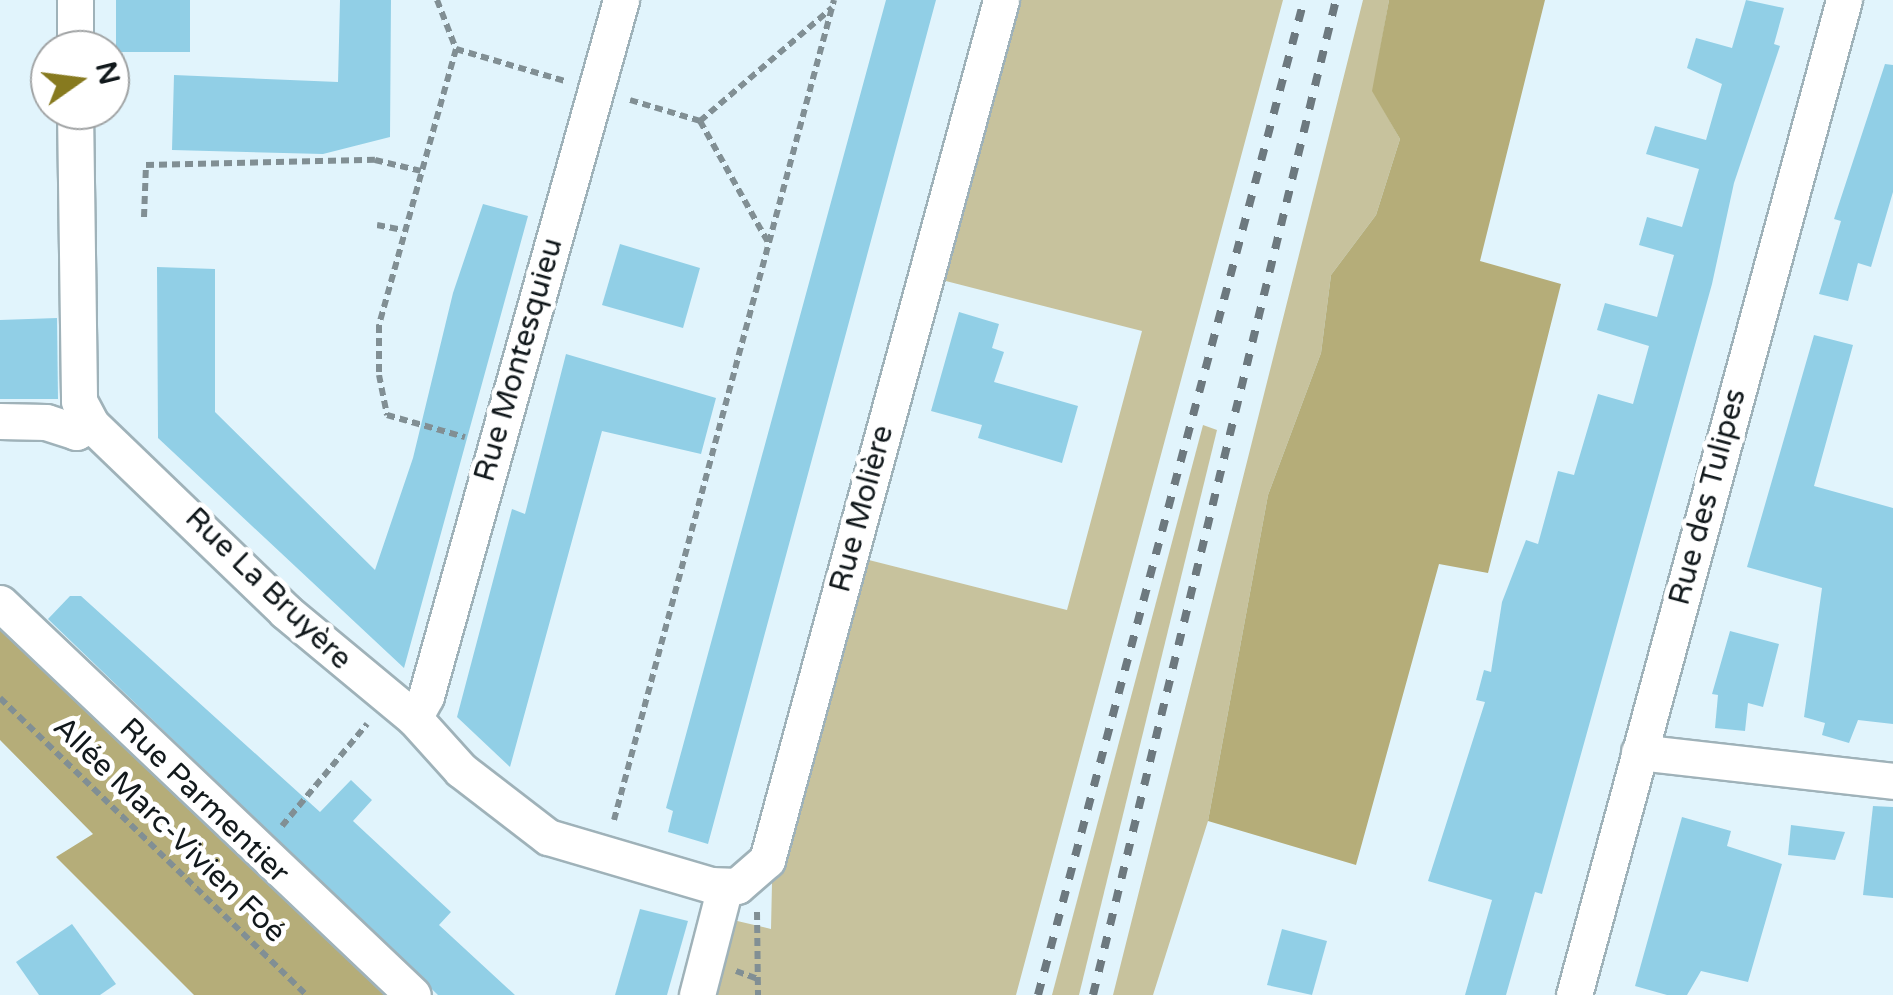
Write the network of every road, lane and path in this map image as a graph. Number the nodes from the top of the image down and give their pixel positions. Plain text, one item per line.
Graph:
1 (76, 0) edge
2 (437, 0) edge
3 (621, 0) edge
4 (1000, 0) edge
5 (1844, 0) edge
6 (833, 4) edge
7 (75, 30) edge
8 (456, 50) junction
9 (596, 90) junction
10 (700, 121) junction
11 (75, 130) edge
12 (421, 170) junction
13 (144, 217) dead end
14 (377, 225) dead end
15 (402, 230) junction
16 (768, 243) junction
17 (0, 421) edge
18 (91, 424) junction
19 (495, 445) junction
20 (0, 603) edge
21 (0, 698) edge
22 (384, 698) junction
23 (414, 718) junction
24 (1639, 752) junction
25 (1893, 781) edge
26 (259, 854) junction
27 (604, 854) junction
28 (737, 884) junction
29 (307, 995) edge
30 (413, 995) edge
31 (698, 995) edge
32 (758, 995) edge
33 (1574, 995) edge

1 - 7 street
2 - 8 path
3 - 9 street, Rue Montesquieu
4 - 28 street, Rue Molière
5 - 24 street, Rue des Tulipes
6 - 10 path
6 - 16 path
8 - 9 path
8 - 12 path
9 - 10 path
9 - 19 street, Rue Montesquieu
10 - 16 path
11 - 18 street
12 - 13 path
12 - 15 path
14 - 15 path
15 - 19 path
16 - 27 path
17 - 18 street
18 - 22 street, Rue La Bruyère
19 - 23 street, Rue Montesquieu
20 - 26 street, Rue Parmentier
21 - 29 path, Allée Marc-Vivien Foé
22 - 23 street, Rue La Bruyère
22 - 26 path
23 - 27 street, Rue La Bruyère
24 - 25 street
24 - 33 street, Rue des Tulipes
26 - 30 street, Rue Parmentier
27 - 28 street, Rue La Bruyère
28 - 31 street, Rue Molière
28 - 32 path

